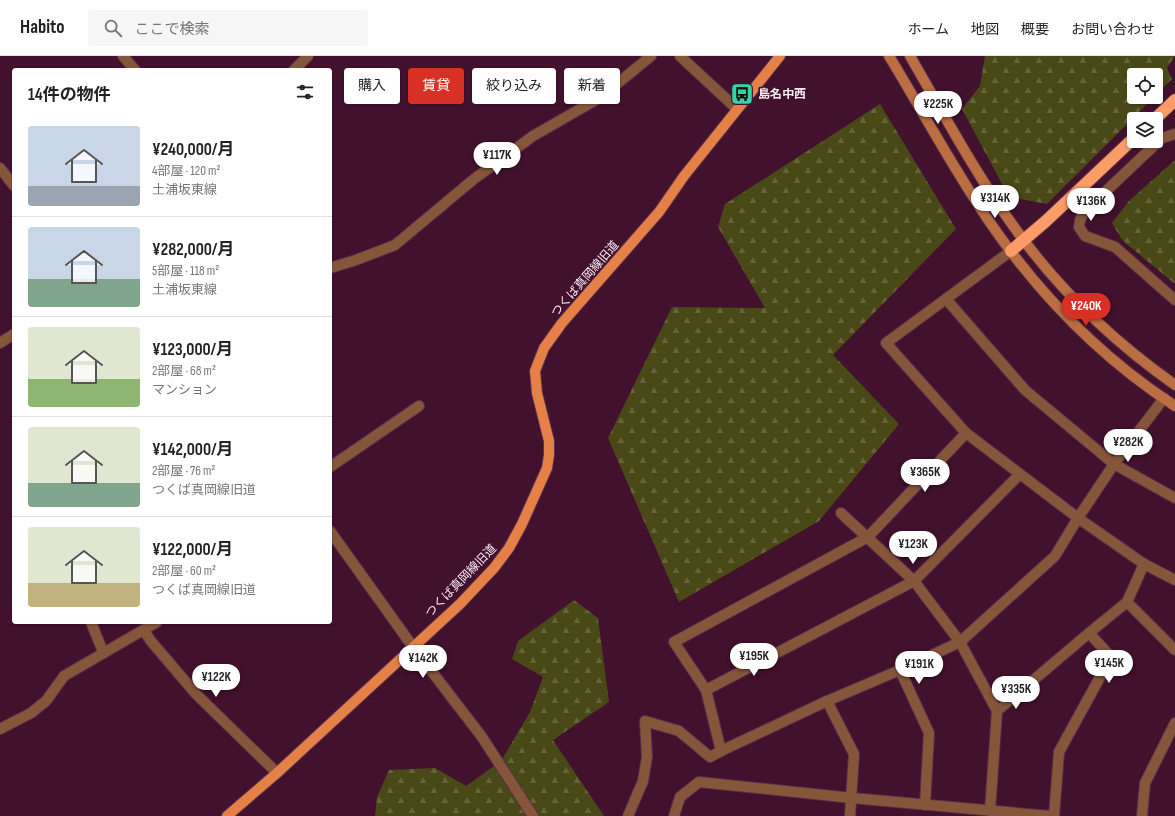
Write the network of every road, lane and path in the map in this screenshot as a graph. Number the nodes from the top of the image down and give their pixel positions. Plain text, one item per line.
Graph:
1 (123, 56) edge
2 (308, 56) edge
3 (651, 56) edge
4 (680, 56) edge
5 (780, 56) edge
6 (889, 56) edge
7 (910, 56) edge
8 (133, 68) edge
9 (296, 68) edge
10 (1175, 100) edge
11 (737, 109) junction
12 (1162, 112) edge
13 (1175, 134) edge
14 (1127, 145) edge
15 (0, 168) edge
16 (12, 183) edge
17 (1024, 241) junction
18 (1011, 251) junction
19 (332, 267) edge
20 (946, 299) junction
21 (1175, 300) edge
22 (12, 335) edge
23 (0, 343) edge
24 (1175, 384) edge
25 (1164, 398) junction
26 (419, 406) dead end
27 (1175, 406) edge
28 (966, 433) junction
29 (1114, 464) junction
30 (332, 466) edge
31 (1020, 474) junction
32 (1175, 498) edge
33 (841, 513) dead end
34 (1078, 518) junction
35 (332, 534) edge
36 (868, 537) junction
37 (1144, 564) junction
38 (1175, 580) edge
39 (914, 581) junction
40 (1127, 602) junction
41 (92, 624) edge
42 (154, 624) edge
43 (144, 630) junction
44 (1089, 633) junction
45 (960, 642) junction
46 (413, 647) junction
47 (1175, 650) edge
48 (103, 652) junction
49 (900, 670) junction
50 (706, 690) junction
51 (827, 701) junction
52 (997, 711) junction
53 (1175, 723) edge
54 (0, 729) edge
55 (721, 751) junction
56 (277, 773) junction
57 (852, 798) junction
58 (925, 805) junction
59 (990, 811) junction
60 (227, 816) edge
61 (533, 816) edge
62 (628, 816) edge
63 (674, 816) edge
64 (850, 816) edge
65 (1050, 816) edge
66 (1054, 816) edge
67 (1142, 816) edge

1 - 8 street
2 - 9 street
3 - 19 street
4 - 11 street
5 - 11 main road, つくば真岡線旧道
6 - 18 main road
7 - 17 main road
10 - 12 highway
11 - 46 main road, つくば真岡線旧道
13 - 21 street
14 - 17 highway
15 - 16 street
17 - 18 highway
17 - 24 main road
18 - 20 street
18 - 25 main road
20 - 28 street
20 - 29 street
22 - 23 street
25 - 27 main road
25 - 29 street
26 - 30 street
28 - 31 street
28 - 36 street
29 - 32 street
29 - 34 street
31 - 34 street
31 - 39 street
33 - 36 street
34 - 37 street
34 - 45 street
35 - 46 street
36 - 39 street
36 - 50 street
37 - 38 street
37 - 40 street
39 - 45 street
39 - 50 street
40 - 44 street
40 - 47 street
41 - 48 street
42 - 43 street
43 - 48 street
43 - 56 street
44 - 52 street
44 - 66 street
45 - 49 street
45 - 52 street
46 - 56 main road, つくば真岡線旧道
46 - 61 street
48 - 54 street
49 - 51 street
49 - 58 street
50 - 55 street
51 - 55 street
51 - 57 street
52 - 59 street
53 - 67 street
55 - 62 street
56 - 60 main road, つくば真岡線旧道
57 - 58 street
57 - 63 street
57 - 64 street
58 - 59 street
59 - 65 street

